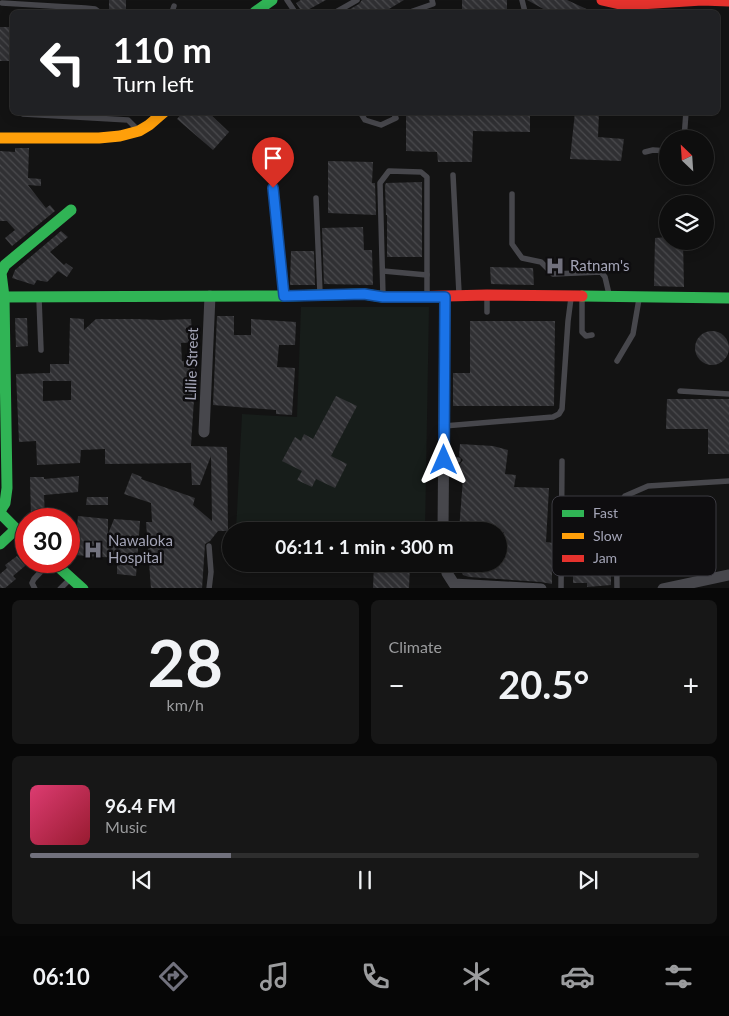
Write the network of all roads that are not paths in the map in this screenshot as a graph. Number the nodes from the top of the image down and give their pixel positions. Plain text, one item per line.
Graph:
1 (270, 0) edge
2 (357, 0) edge
3 (432, 0) edge
4 (602, 0) edge
5 (729, 1) edge
6 (2, 3) dead end
7 (660, 8) edge
8 (96, 10) edge
9 (258, 10) edge
10 (340, 10) edge
11 (416, 10) edge
12 (40, 115) edge
13 (161, 115) edge
14 (362, 115) edge
15 (394, 115) edge
16 (686, 115) edge
17 (685, 130) edge
18 (139, 131) junction
19 (0, 138) edge
20 (659, 151) edge
21 (645, 152) dead end
22 (453, 175) dead end
23 (273, 188) dead end
24 (512, 194) dead end
25 (316, 198) dead end
26 (71, 210) dead end
27 (383, 272) junction
28 (427, 275) junction
29 (459, 295) junction
30 (487, 295) junction
31 (210, 296) junction
32 (284, 296) junction
33 (320, 296) junction
34 (577, 296) junction
35 (609, 296) junction
36 (2, 297) edge
37 (39, 297) junction
38 (383, 297) junction
39 (427, 297) junction
40 (445, 297) junction
41 (639, 297) junction
42 (729, 298) edge
43 (487, 312) dead end
44 (592, 335) dead end
45 (41, 350) dead end
46 (617, 361) dead end
47 (680, 391) dead end
48 (729, 394) edge
49 (444, 426) junction
50 (204, 432) dead end
51 (444, 460) junction
52 (458, 460) dead end
53 (562, 461) dead end
54 (729, 481) edge
55 (562, 496) edge
56 (625, 496) edge
57 (0, 512) edge
58 (443, 522) edge
59 (15, 529) edge
60 (15, 531) edge
61 (0, 544) edge
62 (209, 546) dead end
63 (448, 572) edge
64 (40, 573) edge
65 (66, 573) edge
66 (729, 575) edge
67 (72, 578) junction
68 (452, 586) edge
69 (34, 588) edge
70 (60, 588) edge
71 (83, 588) edge
72 (209, 588) edge
73 (541, 588) edge
74 (663, 588) edge

1 - 9 main road
2 - 10 lane
3 - 11 lane
4 - 7 main road
5 - 7 main road
6 - 8 lane
12 - 18 lane
13 - 18 main road
14 - 15 lane
16 - 17 lane
18 - 19 main road
20 - 21 lane
22 - 29 lane
23 - 32 lane
24 - 35 lane
25 - 33 lane
26 - 36 main road
27 - 28 lane
27 - 28 lane
27 - 38 lane
28 - 39 lane
29 - 30 main road
29 - 40 main road
30 - 34 main road
30 - 43 lane
31 - 32 main road
31 - 37 main road
31 - 50 street, Lillie Street
32 - 33 main road
33 - 38 main road
34 - 35 main road
34 - 44 lane
34 - 49 lane
35 - 41 main road
36 - 37 main road
36 - 57 main road
37 - 45 lane
38 - 39 main road
39 - 40 main road
40 - 49 street
41 - 42 main road
41 - 46 lane
47 - 48 lane
49 - 51 street
51 - 52 lane
51 - 58 street
53 - 55 lane
54 - 56 lane
57 - 59 main road
60 - 61 main road
62 - 72 lane
63 - 68 street
64 - 69 lane
65 - 67 main road
66 - 74 street
67 - 70 lane
67 - 71 main road
68 - 73 street

